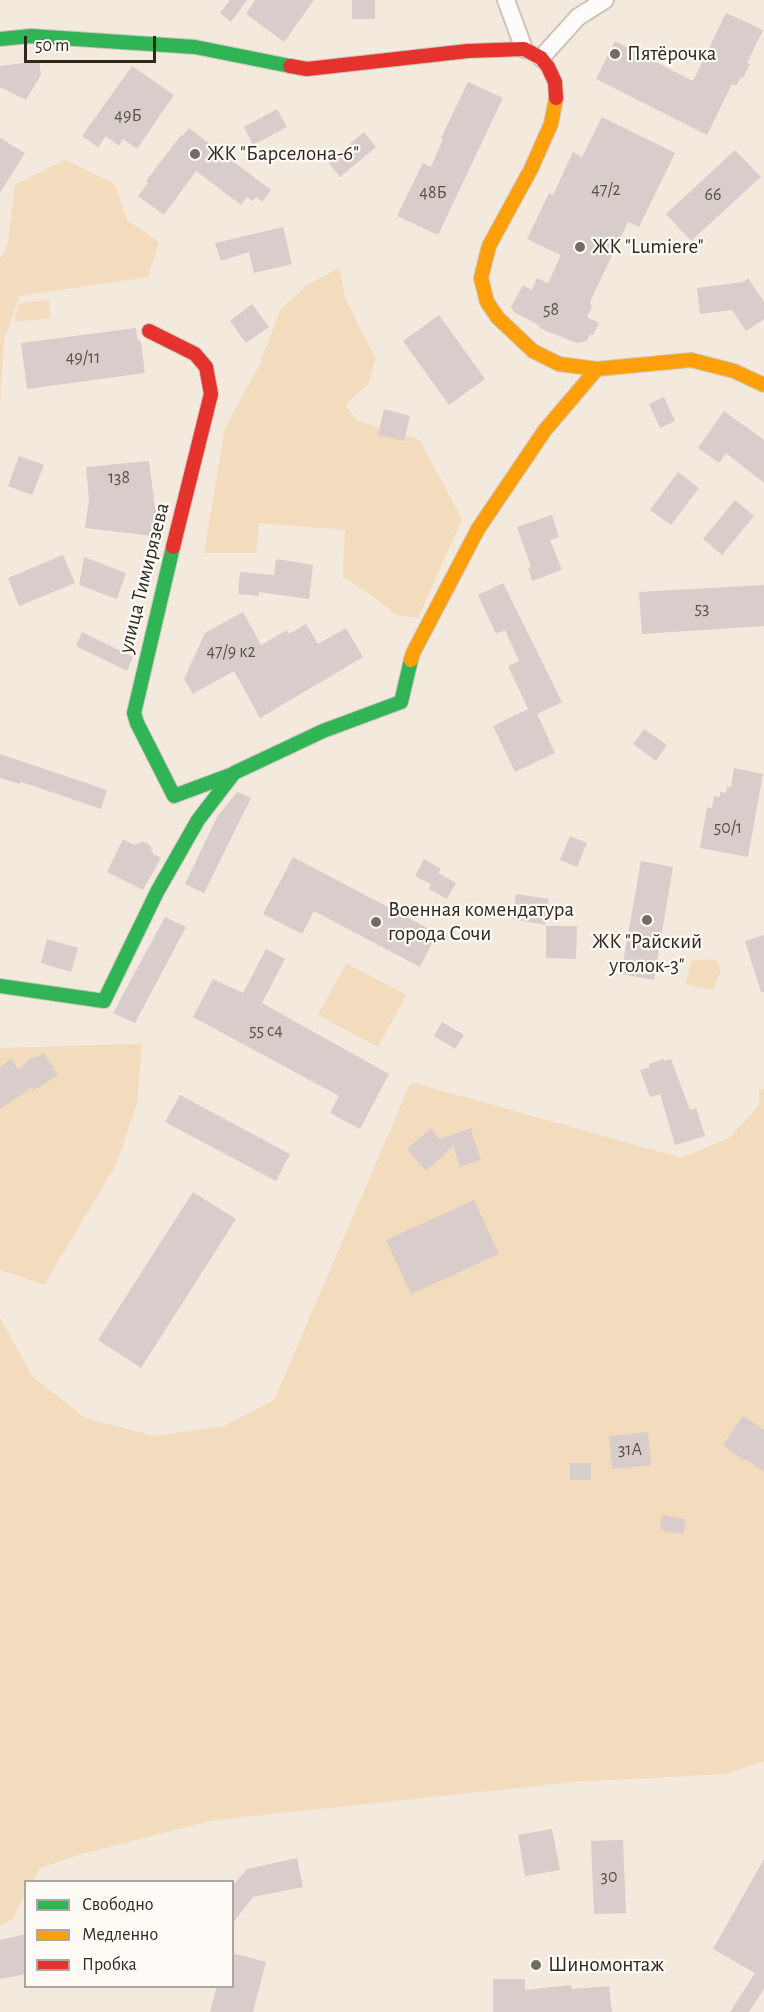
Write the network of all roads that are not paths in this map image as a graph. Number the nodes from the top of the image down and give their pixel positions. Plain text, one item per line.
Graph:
1 (507, 0) edge
2 (605, 0) edge
3 (0, 39) edge
4 (524, 49) junction
5 (541, 58) junction
6 (149, 331) dead end
7 (597, 369) junction
8 (764, 386) edge
9 (234, 773) junction
10 (0, 986) edge

1 - 4 street
2 - 5 street
3 - 4 street
4 - 5 street
5 - 7 street
6 - 9 street, улица Тимирязева
7 - 8 street
7 - 9 street, улица Тимирязева
9 - 10 street, улица Тимирязева

